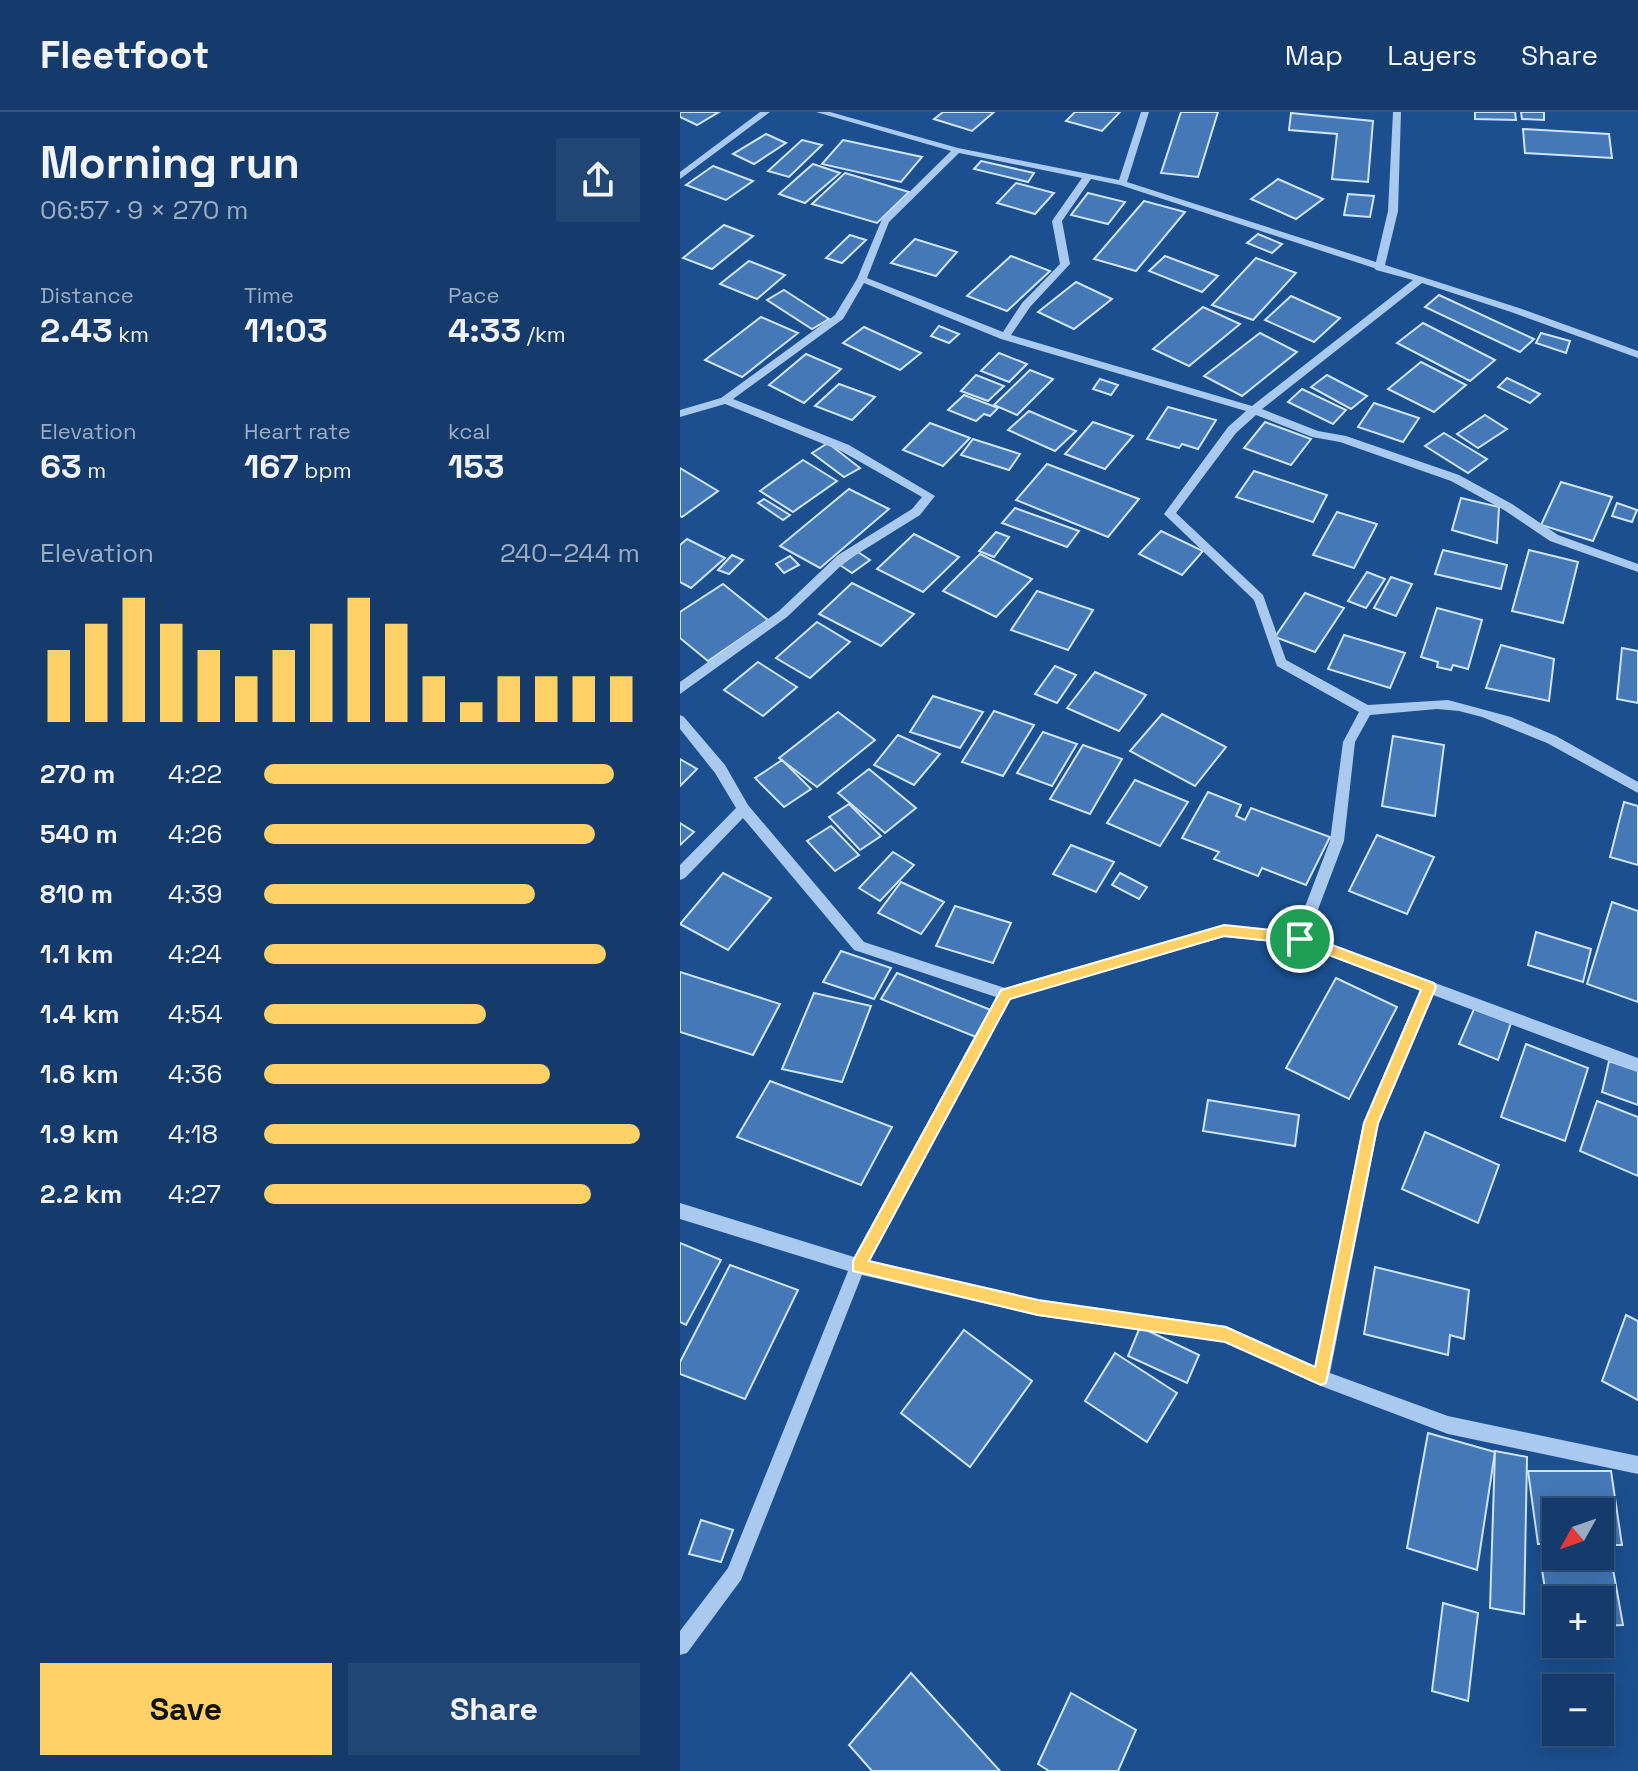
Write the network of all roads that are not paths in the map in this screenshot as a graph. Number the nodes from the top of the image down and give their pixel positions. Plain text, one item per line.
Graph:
1 (766, 112) edge
2 (820, 112) edge
3 (1145, 112) edge
4 (1397, 112) edge
5 (957, 150) junction
6 (1089, 175) junction
7 (680, 176) edge
8 (1122, 183) junction
9 (1379, 268) junction
10 (862, 279) junction
11 (1420, 280) junction
12 (1005, 337) junction
13 (1638, 355) edge
14 (725, 400) junction
15 (1254, 410) junction
16 (680, 414) edge
17 (1638, 568) edge
18 (680, 689) edge
19 (1366, 710) junction
20 (680, 720) edge
21 (1638, 788) edge
22 (743, 809) junction
23 (680, 874) edge
24 (1300, 939) junction
25 (1429, 987) junction
26 (1005, 994) junction
27 (1638, 1065) edge
28 (680, 1211) edge
29 (858, 1266) junction
30 (1321, 1378) junction
31 (1638, 1465) edge
32 (680, 1646) edge

1 - 7 street
2 - 5 street
3 - 8 street
4 - 9 street
5 - 6 street
5 - 10 street
6 - 8 street
6 - 12 street
8 - 9 street
9 - 11 street
10 - 12 street
10 - 14 street
11 - 13 street
11 - 15 street
12 - 15 street
14 - 16 street
14 - 18 street
15 - 17 street
15 - 19 street
19 - 21 street
19 - 24 street
20 - 22 street
22 - 23 street
22 - 26 street
24 - 25 street
24 - 26 street
25 - 27 street
25 - 30 street
26 - 29 street
28 - 29 street
29 - 30 street
29 - 32 street
30 - 31 street

